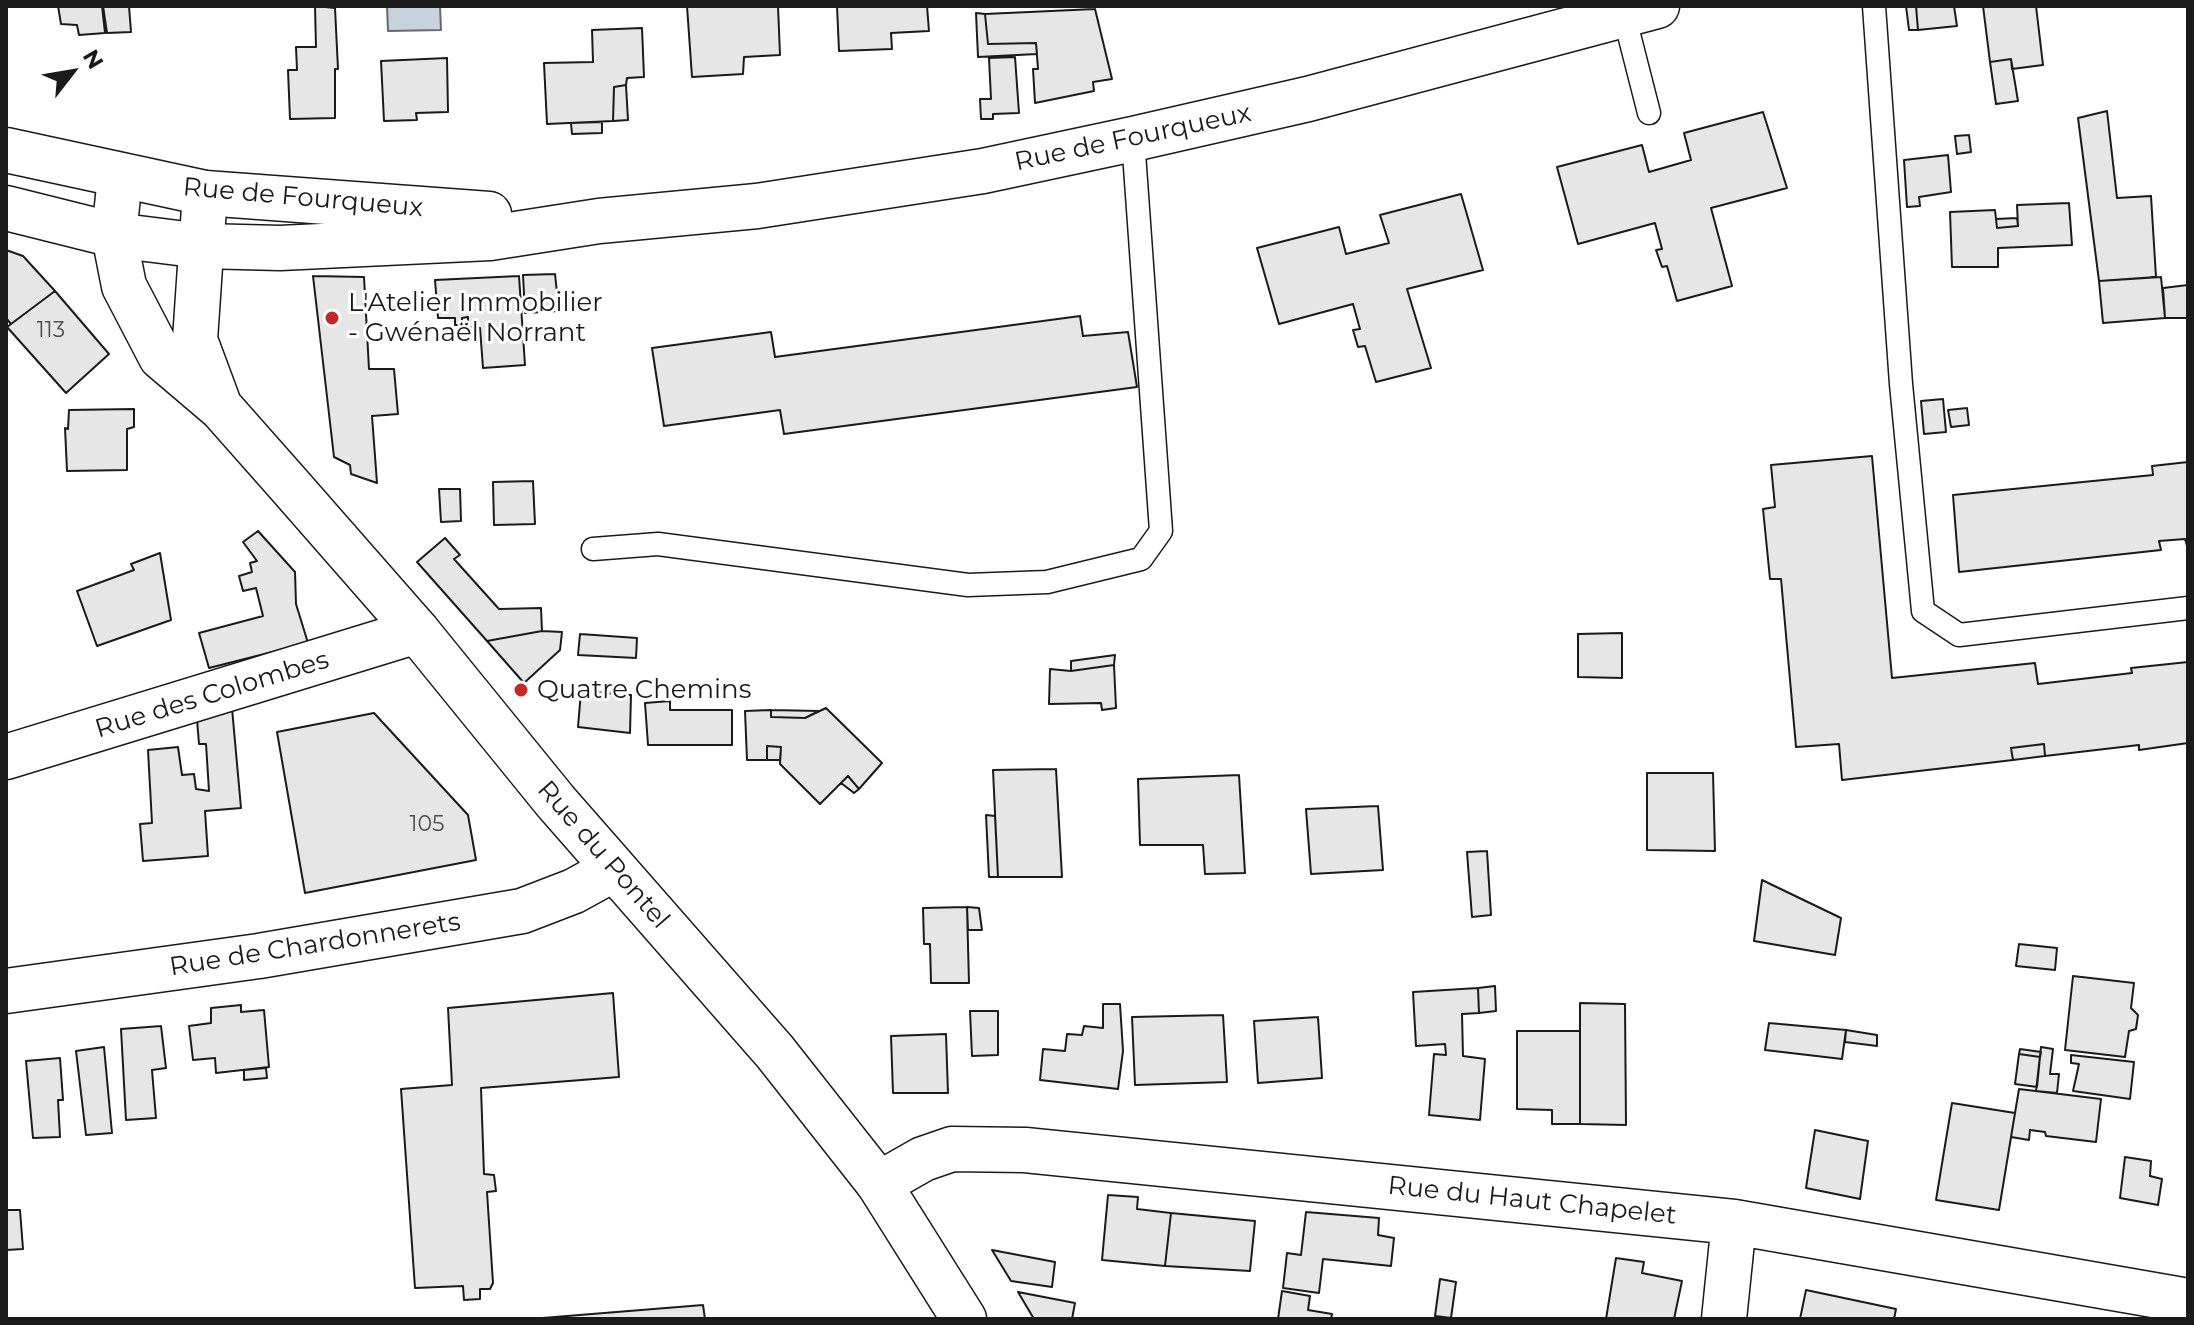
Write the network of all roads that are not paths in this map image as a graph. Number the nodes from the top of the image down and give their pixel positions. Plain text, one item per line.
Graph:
1 (1874, 6) edge
2 (1641, 10) edge
3 (1649, 113) dead end
4 (1133, 139) junction
5 (7, 149) edge
6 (120, 177) junction
7 (205, 193) junction
8 (6, 208) edge
9 (599, 221) junction
10 (114, 235) junction
11 (202, 246) junction
12 (221, 408) junction
13 (593, 549) dead end
14 (2188, 608) edge
15 (417, 631) junction
16 (6, 757) edge
17 (614, 869) junction
18 (6, 991) edge
19 (879, 1184) junction
20 (1734, 1222) junction
21 (2188, 1301) edge
22 (964, 1319) edge
23 (1724, 1319) edge

1 - 14 lane
2 - 3 lane
2 - 4 main road, Rue de Fourqueux
4 - 9 main road, Rue de Fourqueux
4 - 13 lane
5 - 6 main road, Rue de Fourqueux
6 - 7 main road, Rue de Fourqueux
6 - 10 main road, Rue du Pontel
7 - 9 main road, Rue de Fourqueux
7 - 11 main road, Rue du Pontel
8 - 10 main road, Rue de Fourqueux
9 - 11 main road, Rue de Fourqueux
10 - 11 main road, Rue de Fourqueux
10 - 12 main road, Rue du Pontel
11 - 12 main road, Rue du Pontel
12 - 15 main road, Rue du Pontel
15 - 16 main road, Rue des Colombes
15 - 17 main road, Rue du Pontel
17 - 18 main road, Rue de Chardonnerets
17 - 19 main road, Rue du Pontel
19 - 20 main road, Rue du Haut Chapelet
19 - 22 main road, Rue du Pontel
20 - 21 main road, Rue du Haut Chapelet
20 - 23 main road

